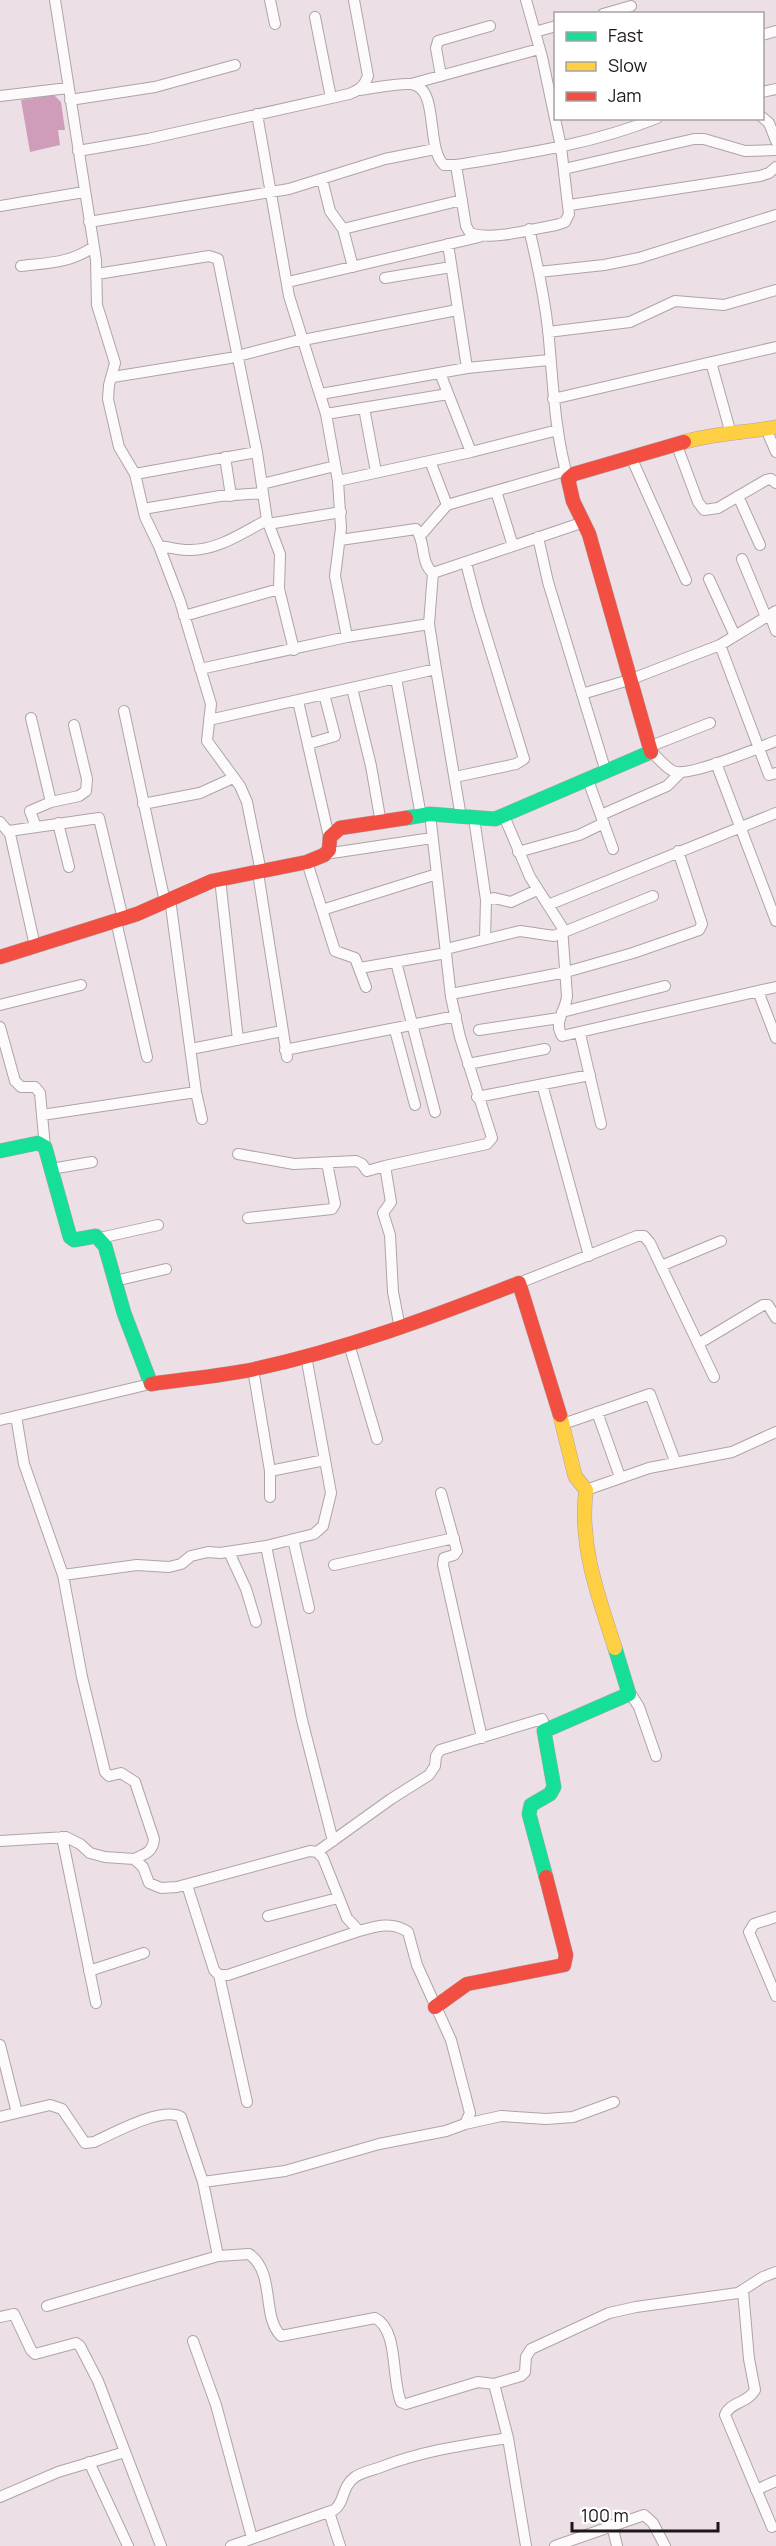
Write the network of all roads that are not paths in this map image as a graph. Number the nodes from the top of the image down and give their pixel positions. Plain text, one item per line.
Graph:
1 (54, 0) edge
2 (270, 0) edge
3 (354, 0) edge
4 (526, 0) edge
5 (631, 6) dead end
6 (610, 12) edge
7 (315, 17) dead end
8 (275, 24) dead end
9 (490, 26) dead end
10 (554, 26) edge
11 (535, 32) junction
12 (539, 49) junction
13 (235, 65) dead end
14 (441, 76) junction
15 (411, 84) junction
16 (68, 88) junction
17 (360, 90) junction
18 (553, 95) edge
19 (0, 96) edge
20 (332, 98) junction
21 (70, 100) junction
22 (257, 114) junction
23 (764, 119) edge
24 (557, 120) edge
25 (652, 120) edge
26 (776, 141) edge
27 (561, 147) junction
28 (435, 149) junction
29 (776, 150) edge
30 (78, 151) junction
31 (456, 165) junction
32 (776, 167) edge
33 (564, 169) junction
34 (322, 179) junction
35 (84, 192) junction
36 (271, 192) junction
37 (462, 200) junction
38 (570, 205) junction
39 (0, 206) edge
40 (776, 215) edge
41 (89, 222) junction
42 (343, 229) junction
43 (529, 229) junction
44 (479, 237) junction
45 (448, 244) junction
46 (93, 247) junction
47 (21, 266) dead end
48 (352, 267) junction
49 (451, 267) junction
50 (539, 272) junction
51 (97, 274) junction
52 (385, 278) dead end
53 (288, 282) junction
54 (776, 290) edge
55 (457, 310) junction
56 (548, 332) junction
57 (303, 340) junction
58 (776, 347) edge
59 (238, 356) junction
60 (549, 360) junction
61 (711, 362) junction
62 (467, 368) junction
63 (440, 373) junction
64 (112, 377) junction
65 (321, 394) junction
66 (448, 394) junction
67 (553, 399) junction
68 (364, 408) junction
69 (326, 414) junction
70 (771, 428) edge
71 (558, 429) junction
72 (731, 434) junction
73 (676, 443) junction
74 (257, 452) junction
75 (471, 452) junction
76 (776, 452) edge
77 (631, 457) junction
78 (225, 458) junction
79 (430, 461) junction
80 (335, 466) junction
81 (776, 471) edge
82 (376, 472) junction
83 (135, 474) junction
84 (566, 475) junction
85 (338, 481) junction
86 (771, 482) edge
87 (262, 488) junction
88 (496, 491) junction
89 (231, 495) junction
90 (738, 495) junction
91 (447, 505) junction
92 (143, 509) junction
93 (342, 512) junction
94 (268, 522) junction
95 (584, 522) junction
96 (420, 536) junction
97 (538, 537) junction
98 (340, 540) junction
99 (760, 545) dead end
100 (159, 546) junction
101 (513, 546) junction
102 (742, 560) dead end
103 (466, 563) junction
104 (433, 573) junction
105 (709, 579) dead end
106 (686, 580) dead end
107 (279, 589) junction
108 (770, 614) edge
109 (184, 616) junction
110 (429, 624) junction
111 (776, 631) edge
112 (735, 636) junction
113 (348, 637) junction
114 (720, 645) junction
115 (294, 650) junction
116 (200, 669) junction
117 (436, 669) junction
118 (396, 678) junction
119 (629, 680) junction
120 (352, 688) junction
121 (324, 694) junction
122 (582, 694) junction
123 (298, 701) junction
124 (124, 711) dead end
125 (31, 718) dead end
126 (210, 720) junction
127 (710, 723) dead end
128 (74, 725) dead end
129 (776, 741) edge
130 (308, 744) junction
131 (757, 748) junction
132 (651, 749) junction
133 (716, 763) junction
134 (606, 772) junction
135 (680, 773) junction
136 (776, 773) edge
137 (454, 777) junction
138 (233, 778) junction
139 (588, 780) junction
140 (51, 802) junction
141 (143, 804) junction
142 (776, 813) edge
143 (425, 815) junction
144 (504, 816) junction
145 (468, 818) junction
146 (603, 819) junction
147 (0, 822) edge
148 (58, 823) junction
149 (381, 823) junction
150 (740, 826) junction
151 (36, 827) junction
152 (9, 831) junction
153 (329, 837) junction
154 (432, 838) junction
155 (613, 849) dead end
156 (678, 851) junction
157 (518, 852) junction
158 (325, 854) junction
159 (307, 862) junction
160 (69, 867) dead end
161 (260, 872) junction
162 (437, 874) junction
163 (220, 879) junction
164 (537, 890) junction
165 (653, 896) dead end
166 (486, 900) junction
167 (167, 901) junction
168 (548, 905) junction
169 (322, 910) junction
170 (119, 920) junction
171 (776, 921) edge
172 (563, 932) junction
173 (486, 939) junction
174 (35, 946) junction
175 (446, 951) junction
176 (0, 957) edge
177 (396, 962) junction
178 (360, 968) junction
179 (566, 972) junction
180 (81, 985) dead end
181 (665, 986) dead end
182 (366, 987) dead end
183 (776, 987) edge
184 (758, 992) junction
185 (451, 994) junction
186 (0, 1005) edge
187 (561, 1015) junction
188 (456, 1017) junction
189 (412, 1026) junction
190 (0, 1027) edge
191 (395, 1030) junction
192 (479, 1030) dead end
193 (282, 1031) junction
194 (580, 1034) junction
195 (776, 1038) edge
196 (238, 1040) junction
197 (191, 1049) junction
198 (545, 1049) dead end
199 (147, 1057) dead end
200 (468, 1064) junction
201 (590, 1075) junction
202 (542, 1084) junction
203 (196, 1092) junction
204 (477, 1097) junction
205 (415, 1105) dead end
206 (435, 1112) dead end
207 (42, 1115) junction
208 (202, 1119) dead end
209 (601, 1124) dead end
210 (45, 1147) junction
211 (0, 1151) edge
212 (238, 1155) dead end
213 (92, 1162) dead end
214 (327, 1163) junction
215 (385, 1166) junction
216 (51, 1169) junction
217 (248, 1218) dead end
218 (158, 1225) dead end
219 (100, 1238) junction
220 (721, 1240) dead end
221 (589, 1256) junction
222 (661, 1266) junction
223 (166, 1269) dead end
224 (115, 1281) junction
225 (519, 1283) junction
226 (776, 1318) edge
227 (400, 1328) junction
228 (349, 1344) junction
229 (698, 1344) junction
230 (306, 1356) junction
231 (253, 1369) junction
232 (714, 1377) dead end
233 (150, 1384) junction
234 (597, 1412) junction
235 (16, 1416) junction
236 (0, 1420) edge
237 (563, 1424) junction
238 (776, 1432) edge
239 (377, 1439) dead end
240 (325, 1460) junction
241 (675, 1461) junction
242 (270, 1471) junction
243 (621, 1478) junction
244 (586, 1490) junction
245 (441, 1493) dead end
246 (270, 1497) dead end
247 (454, 1538) junction
248 (293, 1539) junction
249 (266, 1546) junction
250 (229, 1552) junction
251 (334, 1565) dead end
252 (63, 1575) junction
253 (309, 1608) dead end
254 (256, 1622) dead end
255 (629, 1691) junction
256 (546, 1729) junction
257 (482, 1738) junction
258 (656, 1756) dead end
259 (62, 1837) junction
260 (0, 1840) edge
261 (333, 1840) junction
262 (317, 1852) junction
263 (134, 1859) junction
264 (187, 1885) junction
265 (338, 1898) junction
266 (268, 1916) dead end
267 (776, 1917) edge
268 (359, 1931) junction
269 (144, 1953) dead end
270 (89, 1971) junction
271 (219, 1975) junction
272 (773, 1983) edge
273 (776, 1996) edge
274 (96, 2003) dead end
275 (435, 2007) junction
276 (0, 2045) edge
277 (247, 2102) dead end
278 (614, 2102) dead end
279 (17, 2113) junction
280 (0, 2117) edge
281 (465, 2124) junction
282 (204, 2182) junction
283 (218, 2256) junction
284 (776, 2272) edge
285 (743, 2291) junction
286 (47, 2307) dead end
287 (0, 2317) edge
288 (193, 2341) dead end
289 (494, 2384) junction
290 (508, 2438) junction
291 (125, 2452) junction
292 (89, 2462) junction
293 (776, 2481) edge
294 (756, 2490) junction
295 (0, 2497) edge
296 (329, 2512) junction
297 (612, 2526) junction
298 (772, 2527) dead end
299 (252, 2538) junction
300 (128, 2546) edge
301 (161, 2546) edge
302 (231, 2546) edge
303 (340, 2546) edge
304 (526, 2546) edge
305 (555, 2546) edge
306 (617, 2546) edge
307 (665, 2546) edge

1 - 16 street
2 - 8 street
3 - 17 street
4 - 11 street
5 - 6 street
7 - 20 street
9 - 14 street
10 - 11 street
11 - 12 street
12 - 14 street
12 - 18 street
13 - 21 street
14 - 15 street
15 - 17 street
15 - 28 street
16 - 19 street
16 - 21 street
17 - 20 street
20 - 22 street
21 - 30 street
22 - 30 street
22 - 36 street
23 - 26 street
24 - 27 street
25 - 27 street
27 - 31 street
27 - 33 street
28 - 31 street
28 - 34 street
29 - 33 street
30 - 35 street
31 - 37 street
32 - 38 street
33 - 38 street
34 - 36 street
34 - 42 street
35 - 39 street
35 - 41 street
36 - 41 street
36 - 53 street
37 - 42 street
37 - 44 street
38 - 43 street
40 - 50 street
41 - 46 street
42 - 48 street
43 - 44 street
43 - 50 street
44 - 45 street
45 - 48 street
45 - 49 street
46 - 47 street
46 - 51 street
48 - 53 street
49 - 52 street
49 - 55 street
50 - 56 street
51 - 59 street
51 - 64 street
53 - 57 street
54 - 56 street
55 - 57 street
55 - 62 street
56 - 60 street
57 - 59 street
57 - 65 street
58 - 61 street
59 - 64 street
59 - 74 street
60 - 62 street
60 - 67 street
61 - 67 street
61 - 72 street
62 - 63 street
63 - 65 street
63 - 66 street
64 - 83 street
65 - 69 street
66 - 68 street
66 - 75 street
67 - 71 street
68 - 69 street
68 - 82 street
69 - 80 street
70 - 72 street
70 - 76 street
71 - 75 street
71 - 84 street
72 - 73 street
73 - 77 street
73 - 90 street
74 - 78 street
74 - 87 street
75 - 79 street
77 - 84 street
77 - 106 street
78 - 83 street
78 - 89 street
79 - 82 street
79 - 91 street
80 - 85 street
80 - 87 street
81 - 86 street
82 - 85 street
83 - 92 street
84 - 88 street
84 - 95 street
85 - 93 street
86 - 90 street
87 - 89 street
87 - 94 street
88 - 91 street
88 - 101 street
89 - 92 street
90 - 99 street
91 - 96 street
92 - 100 street
93 - 94 street
93 - 98 street
94 - 100 street
94 - 107 street
95 - 97 street
95 - 119 street
96 - 98 street
96 - 104 street
97 - 101 street
97 - 122 street
98 - 113 street
100 - 109 street
101 - 103 street
102 - 108 street
103 - 104 street
103 - 137 street
104 - 110 street
105 - 112 street
107 - 109 street
107 - 115 street
108 - 111 street
108 - 112 street
109 - 116 street
110 - 113 street
110 - 117 street
112 - 114 street
113 - 115 street
114 - 119 street
114 - 131 street
115 - 116 street
116 - 126 street
117 - 118 street
117 - 137 street
118 - 120 street
118 - 143 street
119 - 122 street
119 - 132 street
120 - 121 street
120 - 149 street
121 - 123 street
121 - 130 street
122 - 134 street
123 - 126 street
123 - 130 street
124 - 141 street
125 - 140 street
126 - 138 street
127 - 132 street
128 - 140 street
129 - 131 street
130 - 153 street
131 - 133 street
131 - 136 street
132 - 134 street
132 - 135 street
133 - 135 street
133 - 150 street
134 - 139 street
135 - 146 street
137 - 145 street
138 - 141 street
138 - 161 street
139 - 144 street
139 - 146 street
140 - 151 street
141 - 167 street
142 - 150 street
143 - 145 street
143 - 149 street
143 - 154 street
144 - 145 street
144 - 157 street
145 - 166 street
146 - 155 street
146 - 157 street
147 - 152 street
148 - 151 street
148 - 160 street
148 - 170 street
149 - 153 street
150 - 156 street
150 - 171 street
151 - 152 street
152 - 174 street
153 - 158 street
154 - 158 street
154 - 162 street
156 - 168 street
156 - 179 street
157 - 164 street
158 - 159 street
159 - 161 street
159 - 169 street
161 - 163 street
161 - 193 street
162 - 169 street
162 - 175 street
163 - 167 street
163 - 196 street
164 - 166 street
164 - 168 street
165 - 172 street
166 - 173 street
167 - 170 street
167 - 197 street
168 - 172 street
169 - 178 street
170 - 174 street
170 - 199 street
172 - 173 street
172 - 179 street
173 - 175 street
174 - 176 street
175 - 177 street
175 - 185 street
177 - 178 street
177 - 189 street
178 - 182 street
179 - 185 street
179 - 187 street
180 - 186 street
181 - 187 street
183 - 184 street
184 - 194 street
184 - 195 street
185 - 188 street
187 - 192 street
187 - 194 street
188 - 189 street
188 - 200 street
189 - 191 street
189 - 206 street
190 - 207 street
191 - 193 street
191 - 205 street
193 - 196 street
194 - 201 street
196 - 197 street
197 - 203 street
198 - 200 street
200 - 204 street
201 - 202 street
201 - 209 street
202 - 204 street
202 - 221 street
203 - 207 street
203 - 208 street
204 - 215 street
207 - 210 street
210 - 211 street
210 - 216 street
212 - 214 street
213 - 216 street
214 - 215 street
214 - 217 street
215 - 227 street
216 - 219 street
218 - 219 street
219 - 224 street
220 - 222 street
221 - 222 street
221 - 225 street
222 - 229 street
223 - 224 street
224 - 233 street
225 - 227 street
225 - 237 street
226 - 229 street
227 - 228 street
228 - 230 street
228 - 239 street
229 - 232 street
230 - 231 street
230 - 240 street
231 - 233 street
231 - 242 street
233 - 235 street
234 - 237 street
234 - 241 street
234 - 243 street
235 - 236 street
235 - 252 street
237 - 244 street
238 - 241 street
240 - 242 street
240 - 248 street
241 - 243 street
242 - 246 street
243 - 244 street
244 - 255 street
245 - 247 street
247 - 251 street
247 - 257 street
248 - 249 street
248 - 253 street
249 - 250 street
249 - 261 street
250 - 252 street
250 - 254 street
252 - 263 street
255 - 256 street
255 - 258 street
256 - 257 street
256 - 275 street
257 - 261 street
259 - 260 street
259 - 263 street
259 - 270 street
261 - 262 street
262 - 264 street
262 - 265 street
263 - 264 street
264 - 271 street
265 - 266 street
265 - 268 street
267 - 272 street
268 - 271 street
268 - 275 street
269 - 270 street
270 - 274 street
271 - 277 street
272 - 273 street
275 - 281 street
276 - 279 street
278 - 281 street
279 - 280 street
279 - 282 street
281 - 282 street
282 - 283 street
283 - 286 street
283 - 289 street
284 - 285 street
285 - 289 street
285 - 294 street
287 - 291 street
288 - 299 street
289 - 290 street
290 - 296 street
290 - 304 street
291 - 292 street
291 - 301 street
292 - 295 street
292 - 300 street
293 - 294 street
294 - 298 street
296 - 299 street
296 - 303 street
297 - 305 street
297 - 306 street
297 - 307 street
299 - 302 street

